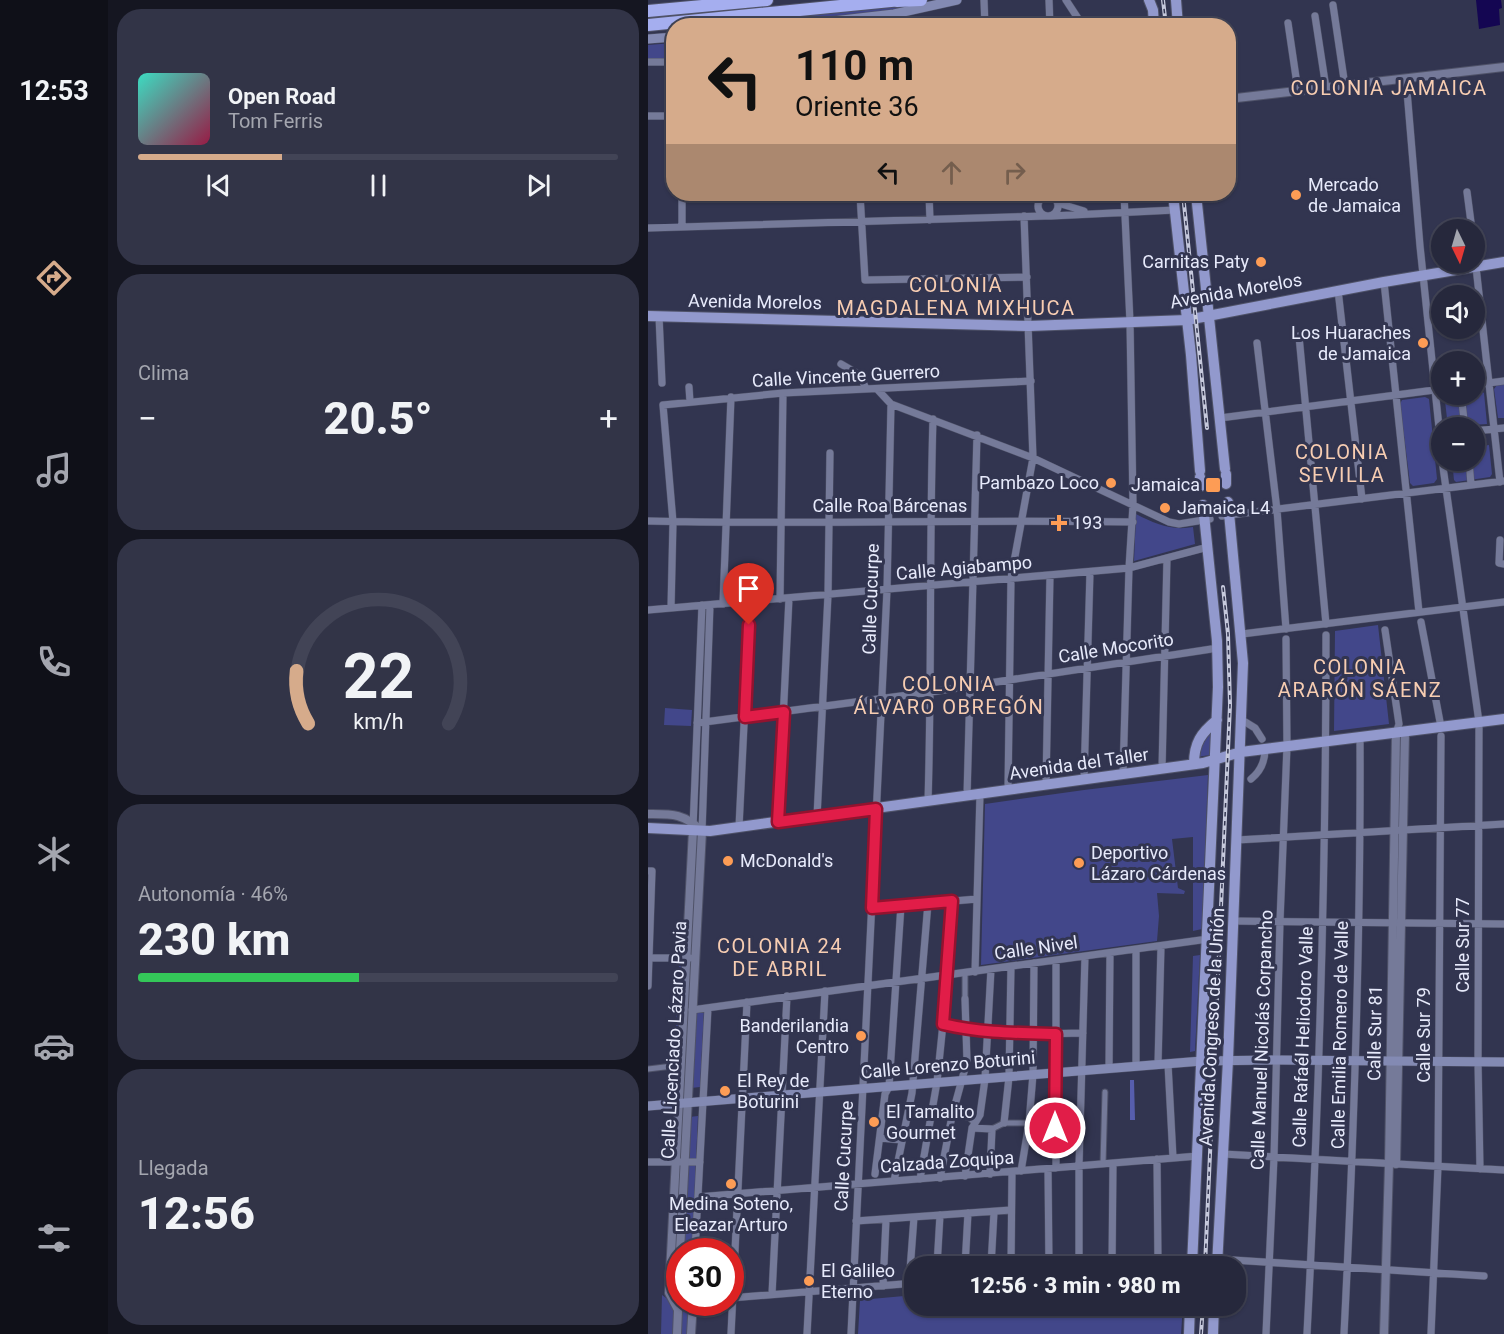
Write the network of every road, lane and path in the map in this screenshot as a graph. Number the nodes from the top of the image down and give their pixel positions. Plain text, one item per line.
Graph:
1 (767, 0) edge
2 (899, 0) edge
3 (921, 0) edge
4 (957, 0) edge
5 (984, 0) edge
6 (1049, 0) edge
7 (1066, 0) edge
8 (1149, 0) edge
9 (1176, 0) edge
10 (1333, 5) dead end
11 (648, 9) edge
12 (1315, 16) dead end
13 (719, 18) edge
14 (861, 18) edge
15 (985, 18) edge
16 (1050, 18) edge
17 (1078, 18) edge
18 (1154, 18) edge
19 (1177, 18) edge
20 (666, 23) edge
21 (1288, 23) dead end
22 (648, 25) edge
23 (666, 26) edge
24 (648, 30) edge
25 (666, 37) edge
26 (648, 39) edge
27 (648, 62) edge
28 (666, 62) edge
29 (1504, 67) edge
30 (1406, 78) junction
31 (1345, 86) junction
32 (1326, 88) junction
33 (1298, 91) junction
34 (1236, 98) edge
35 (648, 116) edge
36 (666, 116) edge
37 (1467, 192) dead end
38 (682, 201) edge
39 (860, 201) edge
40 (929, 201) edge
41 (1037, 201) edge
42 (1040, 201) edge
43 (1055, 201) edge
44 (1062, 201) edge
45 (1124, 201) edge
46 (1174, 201) edge
47 (1197, 201) edge
48 (1175, 210) junction
49 (1125, 212) junction
50 (1092, 213) junction
51 (1024, 216) junction
52 (1048, 216) junction
53 (1471, 219) edge
54 (930, 220) junction
55 (861, 221) junction
56 (682, 227) junction
57 (648, 228) edge
58 (1504, 262) edge
59 (1485, 266) edge
60 (1436, 273) edge
61 (1478, 273) edge
62 (1423, 275) junction
63 (1027, 277) junction
64 (1384, 282) junction
65 (1338, 290) junction
66 (1209, 315) junction
67 (654, 316) edge
68 (1187, 320) junction
69 (1029, 326) junction
70 (1130, 326) junction
71 (1299, 336) dead end
72 (1257, 343) dead end
73 (1433, 351) edge
74 (841, 364) dead end
75 (1031, 381) junction
76 (1504, 381) edge
77 (1485, 383) edge
78 (1488, 383) junction
79 (662, 384) dead end
80 (689, 387) dead end
81 (866, 389) junction
82 (877, 389) junction
83 (1431, 391) edge
84 (783, 393) junction
85 (1395, 395) junction
86 (731, 397) junction
87 (1350, 401) junction
88 (690, 402) junction
89 (891, 404) junction
90 (1306, 407) junction
91 (1265, 412) junction
92 (1220, 418) junction
93 (933, 420) junction
94 (1504, 428) edge
95 (1494, 429) junction
96 (1485, 430) edge
97 (976, 435) junction
98 (830, 453) dead end
99 (1033, 458) junction
100 (1443, 471) edge
101 (1470, 471) edge
102 (1502, 482) edge
103 (1472, 485) junction
104 (1445, 489) junction
105 (1406, 494) junction
106 (1362, 500) junction
107 (1133, 505) junction
108 (1315, 506) junction
109 (1277, 510) junction
110 (1226, 516) junction
111 (974, 520) junction
112 (1023, 520) junction
113 (1207, 520) junction
114 (648, 521) edge
115 (727, 521) junction
116 (889, 521) junction
117 (673, 522) junction
118 (782, 522) junction
119 (829, 522) junction
120 (930, 522) junction
121 (1133, 522) junction
122 (1500, 540) dead end
123 (1208, 547) junction
124 (1167, 558) junction
125 (1504, 564) edge
126 (1129, 568) junction
127 (1090, 572) junction
128 (1050, 575) junction
129 (1011, 578) junction
130 (973, 582) junction
131 (930, 586) junction
132 (887, 590) junction
133 (828, 595) junction
134 (789, 598) junction
135 (780, 599) junction
136 (750, 602) junction
137 (1504, 602) edge
138 (723, 604) junction
139 (706, 605) junction
140 (1462, 607) junction
141 (671, 608) junction
142 (648, 610) edge
143 (1419, 612) junction
144 (1421, 622) dead end
145 (1326, 624) junction
146 (1286, 629) junction
147 (1385, 630) dead end
148 (1242, 634) junction
149 (1326, 635) dead end
150 (1286, 639) dead end
151 (1218, 648) junction
152 (1166, 656) junction
153 (1127, 662) junction
154 (1088, 668) junction
155 (1049, 674) junction
156 (1009, 680) junction
157 (971, 686) junction
158 (931, 692) junction
159 (882, 697) junction
160 (823, 706) junction
161 (784, 712) junction
162 (745, 717) junction
163 (1504, 719) edge
164 (1218, 720) junction
165 (1242, 720) junction
166 (706, 722) junction
167 (1479, 722) junction
168 (697, 723) junction
169 (1400, 730) junction
170 (1441, 732) junction
171 (1360, 737) junction
172 (1326, 742) junction
173 (1264, 744) junction
174 (1287, 746) junction
175 (1241, 753) junction
176 (1216, 760) junction
177 (1194, 764) junction
178 (1162, 769) junction
179 (1123, 774) junction
180 (1251, 779) dead end
181 (1084, 780) junction
182 (1046, 785) junction
183 (1008, 790) junction
184 (980, 794) junction
185 (967, 796) junction
186 (928, 801) junction
187 (876, 809) junction
188 (648, 814) edge
189 (817, 817) junction
190 (778, 822) junction
191 (1504, 824) edge
192 (1480, 825) junction
193 (651, 827) edge
194 (739, 827) junction
195 (696, 828) junction
196 (1441, 828) junction
197 (1400, 830) junction
198 (1360, 832) junction
199 (1324, 834) junction
200 (1283, 836) junction
201 (1237, 840) junction
202 (648, 871) edge
203 (977, 899) junction
204 (952, 901) junction
205 (928, 903) junction
206 (901, 905) junction
207 (872, 908) junction
208 (1233, 921) junction
209 (1280, 921) junction
210 (1322, 922) junction
211 (1358, 922) junction
212 (1397, 923) junction
213 (1439, 923) junction
214 (1478, 923) junction
215 (1504, 924) edge
216 (1208, 939) junction
217 (1161, 946) junction
218 (1136, 949) junction
219 (1110, 953) junction
220 (1085, 956) junction
221 (649, 958) edge
222 (691, 958) junction
223 (1056, 960) junction
224 (1034, 963) junction
225 (1011, 966) junction
226 (991, 969) junction
227 (975, 972) junction
228 (965, 973) junction
229 (948, 975) junction
230 (922, 979) junction
231 (896, 983) junction
232 (648, 986) edge
233 (867, 986) junction
234 (825, 991) junction
235 (787, 996) junction
236 (965, 999) joint
237 (747, 1002) junction
238 (708, 1008) junction
239 (692, 1010) junction
240 (943, 1024) junction
241 (966, 1030) junction
242 (988, 1032) junction
243 (1011, 1033) junction
244 (1033, 1033) junction
245 (1083, 1033) junction
246 (1056, 1034) junction
247 (1228, 1060) junction
248 (1277, 1060) junction
249 (1317, 1060) junction
250 (1354, 1060) junction
251 (1202, 1061) junction
252 (1394, 1061) junction
253 (1438, 1061) junction
254 (1478, 1062) junction
255 (1504, 1062) edge
256 (1163, 1064) junction
257 (681, 1065) junction
258 (1136, 1066) junction
259 (1110, 1068) junction
260 (648, 1069) edge
261 (1082, 1070) junction
262 (1056, 1072) junction
263 (1033, 1074) junction
264 (1009, 1077) junction
265 (985, 1078) junction
266 (962, 1081) junction
267 (937, 1083) junction
268 (913, 1085) junction
269 (889, 1087) junction
270 (863, 1089) junction
271 (1105, 1092) dead end
272 (821, 1093) junction
273 (783, 1096) junction
274 (743, 1099) junction
275 (703, 1102) junction
276 (684, 1103) junction
277 (648, 1106) edge
278 (952, 1116) junction
279 (1004, 1123) junction
280 (973, 1126) junction
281 (1029, 1126) junction
282 (1055, 1128) junction
283 (992, 1129) junction
284 (880, 1138) junction
285 (902, 1140) junction
286 (1223, 1154) junction
287 (1198, 1156) junction
288 (1274, 1157) junction
289 (1173, 1158) junction
290 (1157, 1159) junction
291 (1315, 1159) junction
292 (1352, 1161) junction
293 (648, 1162) edge
294 (681, 1162) junction
295 (700, 1162) junction
296 (1113, 1163) junction
297 (1103, 1164) junction
298 (1393, 1164) junction
299 (1079, 1166) junction
300 (1438, 1166) junction
301 (1052, 1168) junction
302 (1480, 1169) junction
303 (1504, 1170) edge
304 (1021, 1171) junction
305 (1012, 1172) junction
306 (875, 1174) joint
307 (990, 1174) junction
308 (965, 1176) junction
309 (940, 1178) junction
310 (920, 1179) junction
311 (894, 1180) junction
312 (873, 1183) junction
313 (858, 1184) junction
314 (816, 1187) junction
315 (777, 1190) junction
316 (739, 1193) junction
317 (698, 1197) junction
318 (1011, 1210) junction
319 (994, 1212) junction
320 (968, 1213) junction
321 (940, 1215) junction
322 (914, 1217) junction
323 (886, 1220) junction
324 (856, 1221) junction
325 (674, 1238) edge
326 (680, 1238) edge
327 (696, 1238) edge
328 (736, 1238) edge
329 (913, 1256) edge
330 (938, 1256) edge
331 (966, 1256) edge
332 (992, 1256) edge
333 (1011, 1256) edge
334 (1049, 1256) edge
335 (1079, 1256) edge
336 (1112, 1256) edge
337 (1158, 1256) edge
338 (1192, 1256) edge
339 (1217, 1256) edge
340 (1246, 1262) edge
341 (1269, 1262) junction
342 (1310, 1265) junction
343 (1347, 1267) junction
344 (1386, 1270) junction
345 (1433, 1273) junction
346 (1485, 1276) dead end
347 (904, 1284) edge
348 (883, 1286) junction
349 (853, 1289) junction
350 (811, 1292) junction
351 (772, 1294) junction
352 (744, 1297) edge
353 (678, 1316) edge
354 (692, 1316) edge
355 (731, 1316) edge
356 (1190, 1316) edge
357 (1214, 1316) edge
358 (677, 1334) edge
359 (691, 1334) edge
360 (731, 1334) edge
361 (807, 1334) edge
362 (851, 1334) edge
363 (1189, 1334) edge
364 (1213, 1334) edge
365 (1266, 1334) edge
366 (1307, 1334) edge
367 (1344, 1334) edge
368 (1384, 1334) edge
369 (1431, 1334) edge

1 - 11 highway
2 - 3 highway
2 - 13 highway
4 - 14 main road
5 - 15 street
6 - 16 street
7 - 17 street
8 - 18 main road
9 - 19 main road
10 - 31 street
12 - 32 street
20 - 22 highway
21 - 33 street
23 - 24 highway
25 - 26 main road
27 - 28 street
29 - 30 street
30 - 31 street
30 - 62 street, Calle Sur 77
31 - 32 street
32 - 33 street
33 - 34 street
35 - 36 street
37 - 53 street
38 - 56 street
39 - 55 street
40 - 54 street
41 - 51 street
42 - 52 street
43 - 52 street
44 - 50 street
45 - 49 street
46 - 48 main road, Avenida Congreso de la Unión
47 - 66 main road, Avenida Congreso de la Unión
48 - 49 street
48 - 68 main road, Avenida Congreso de la Unión
49 - 50 street
49 - 70 street
50 - 52 street
51 - 52 street
51 - 54 street
51 - 63 street
54 - 55 street
55 - 56 street
55 - 63 street
56 - 57 street
58 - 59 main road, Avenida Morelos
60 - 62 main road, Avenida Morelos
61 - 78 street
62 - 64 main road, Avenida Morelos
62 - 73 street, Calle Sur 77
63 - 69 street
64 - 65 main road, Avenida Morelos
64 - 85 street
65 - 66 main road, Avenida Morelos
65 - 87 street
66 - 68 main road, Avenida Morelos
66 - 92 main road, Avenida Congreso de la Unión
67 - 69 main road, Avenida Morelos
67 - 79 street
68 - 70 main road, Avenida Morelos
68 - 113 main road, Avenida Congreso de la Unión
69 - 70 main road, Avenida Morelos
69 - 75 street
70 - 107 street
71 - 90 street
72 - 91 street
74 - 81 street
75 - 82 street, Calle Vincente Guerrero
75 - 99 street
76 - 78 street
77 - 78 street
78 - 95 street
80 - 88 street
81 - 82 street, Calle Vincente Guerrero
81 - 84 street, Calle Vincente Guerrero
82 - 89 street
83 - 85 street
84 - 86 street, Calle Vincente Guerrero
84 - 118 street
85 - 87 street
85 - 105 street
86 - 88 street, Calle Vincente Guerrero
86 - 115 street
87 - 90 street
87 - 106 street
88 - 117 street, Calle Vincente Guerrero
89 - 93 street
89 - 116 street, Calle Cucurpe
90 - 91 street
90 - 108 street
91 - 92 street
91 - 109 street
92 - 110 main road, Avenida Congreso de la Unión
93 - 97 street
93 - 120 street
94 - 95 street
95 - 96 street
95 - 102 street
97 - 99 street
97 - 111 street
98 - 119 street
99 - 107 street
99 - 112 street
100 - 104 street, Calle Sur 77
101 - 103 street
102 - 103 street
103 - 104 street
104 - 105 street
104 - 140 street, Calle Sur 77
105 - 106 street
105 - 143 street
106 - 108 street
107 - 113 street
107 - 121 street
108 - 109 street
108 - 145 street
109 - 110 street
109 - 146 street
110 - 148 main road, Avenida Congreso de la Unión
111 - 112 street, Calle Roa Bárcenas
111 - 120 street, Calle Roa Bárcenas
111 - 130 street
112 - 121 street, Calle Roa Bárcenas
112 - 129 street
113 - 123 main road, Avenida Congreso de la Unión
114 - 117 street, Calle Roa Bárcenas
115 - 117 street, Calle Roa Bárcenas
115 - 118 street, Calle Roa Bárcenas
115 - 138 street
116 - 119 street, Calle Roa Bárcenas
116 - 120 street, Calle Roa Bárcenas
116 - 132 street, Calle Cucurpe
117 - 141 street
118 - 119 street, Calle Roa Bárcenas
118 - 135 street
119 - 133 street
120 - 131 street
121 - 126 street
122 - 125 street
123 - 124 street, Calle Agiabampo
123 - 151 main road, Avenida Congreso de la Unión
124 - 126 street, Calle Agiabampo
124 - 152 street
126 - 127 street, Calle Agiabampo
126 - 153 street
127 - 128 street, Calle Agiabampo
127 - 154 street
128 - 129 street, Calle Agiabampo
128 - 155 street
129 - 130 street, Calle Agiabampo
129 - 156 street
130 - 131 street, Calle Agiabampo
130 - 157 street
131 - 132 street, Calle Agiabampo
131 - 158 street
132 - 133 street, Calle Agiabampo
132 - 159 street, Calle Cucurpe
133 - 134 street, Calle Agiabampo
133 - 160 street
134 - 135 street, Calle Agiabampo
134 - 161 street
135 - 136 street, Calle Agiabampo
136 - 138 street, Calle Agiabampo
136 - 162 street
137 - 140 street
138 - 139 street, Calle Agiabampo
139 - 141 street, Calle Agiabampo
139 - 166 street
139 - 168 street
140 - 143 street
140 - 167 street, Calle Sur 77
141 - 142 street, Calle Agiabampo
143 - 145 street
144 - 170 street, Calle Sur 79
145 - 146 street
146 - 148 street
147 - 169 street
148 - 165 main road, Avenida Congreso de la Unión
149 - 172 street, Calle Rafaél Heliodoro Valle
150 - 174 street, Calle Manuel Nicolás Corpancho
151 - 152 street, Calle Mocorito
151 - 164 main road, Avenida Congreso de la Unión
152 - 153 street, Calle Mocorito
152 - 178 street
153 - 154 street, Calle Mocorito
153 - 179 street
154 - 155 street, Calle Mocorito
154 - 181 street
155 - 156 street, Calle Mocorito
155 - 182 street
156 - 157 street, Calle Mocorito
156 - 183 street
157 - 158 street, Calle Mocorito
157 - 185 street
158 - 159 street, Calle Mocorito
158 - 186 street
159 - 160 street, Calle Mocorito
159 - 187 street, Calle Cucurpe
160 - 161 street, Calle Mocorito
160 - 189 street
161 - 162 street, Calle Mocorito
161 - 190 street
162 - 166 street, Calle Mocorito
162 - 194 street
163 - 167 main road, Avenida del Taller
164 - 176 main road, Avenida Congreso de la Unión
164 - 177 main road
165 - 173 street
165 - 175 main road, Avenida Congreso de la Unión
166 - 168 street, Calle Mocorito
166 - 195 street
167 - 170 main road, Avenida del Taller
167 - 192 street, Calle Sur 77
168 - 195 street
169 - 170 main road, Avenida del Taller
169 - 171 main road, Avenida del Taller
169 - 197 street, Calle Sur 81
170 - 196 street, Calle Sur 79
171 - 172 main road, Avenida del Taller
171 - 198 street, Calle Emilia Romero de Valle
172 - 174 main road, Avenida del Taller
172 - 199 street, Calle Rafaél Heliodoro Valle
173 - 174 main road, Avenida del Taller
173 - 175 main road, Avenida del Taller
173 - 180 street
174 - 200 street, Calle Manuel Nicolás Corpancho
175 - 176 main road, Avenida del Taller
175 - 201 main road, Avenida Congreso de la Unión
176 - 177 main road, Avenida del Taller
176 - 216 main road, Avenida Congreso de la Unión
177 - 178 main road, Avenida del Taller
178 - 179 main road, Avenida del Taller
179 - 181 main road, Avenida del Taller
181 - 182 main road, Avenida del Taller
182 - 183 main road, Avenida del Taller
183 - 184 main road, Avenida del Taller
184 - 185 main road, Avenida del Taller
184 - 203 street
185 - 186 main road, Avenida del Taller
186 - 187 main road, Avenida del Taller
187 - 189 main road, Avenida del Taller
187 - 207 street, Calle Cucurpe
188 - 195 street
189 - 190 main road, Avenida del Taller
190 - 194 main road, Avenida del Taller
191 - 192 street
192 - 196 street
192 - 214 street, Calle Sur 77
193 - 195 main road, Avenida del Taller
194 - 195 main road, Avenida del Taller
195 - 222 street, Calle Licenciado Lázaro Pavia
196 - 197 street
196 - 213 street, Calle Sur 79
197 - 198 street
197 - 212 street, Calle Sur 81
198 - 199 street
198 - 211 street, Calle Emilia Romero de Valle
199 - 200 street
199 - 210 street, Calle Rafaél Heliodoro Valle
200 - 201 street
200 - 209 street, Calle Manuel Nicolás Corpancho
201 - 208 main road, Avenida Congreso de la Unión
202 - 221 street
203 - 204 street
203 - 227 street
204 - 205 street
204 - 229 street
205 - 206 street
205 - 230 street
206 - 207 street
206 - 231 street
207 - 233 street, Calle Cucurpe
208 - 209 street
208 - 247 main road, Avenida Congreso de la Unión
209 - 210 street
209 - 248 street, Calle Manuel Nicolás Corpancho
210 - 211 street
210 - 249 street, Calle Rafaél Heliodoro Valle
211 - 212 street
211 - 250 street, Calle Emilia Romero de Valle
212 - 213 street
212 - 252 street, Calle Sur 81
213 - 214 street
213 - 253 street, Calle Sur 79
214 - 215 street
214 - 254 street, Calle Sur 77
216 - 217 street, Calle Nivel
216 - 251 main road, Avenida Congreso de la Unión
217 - 218 street, Calle Nivel
217 - 256 street
218 - 219 street, Calle Nivel
218 - 258 street
219 - 220 street, Calle Nivel
219 - 259 street
220 - 223 street, Calle Nivel
220 - 245 street
221 - 222 street
221 - 232 street
222 - 239 street, Calle Licenciado Lázaro Pavia
222 - 257 street, Calle Licenciado Lázaro Pavia
223 - 224 street, Calle Nivel
223 - 246 street
224 - 225 street, Calle Nivel
224 - 244 street
225 - 226 street, Calle Nivel
225 - 243 street
226 - 227 street, Calle Nivel
226 - 242 street
227 - 228 street, Calle Nivel
228 - 229 street, Calle Nivel
228 - 236 street
229 - 230 street, Calle Nivel
229 - 240 street
230 - 231 street, Calle Nivel
230 - 268 street
231 - 233 street, Calle Nivel
231 - 269 street
233 - 234 street, Calle Nivel
233 - 270 street, Calle Cucurpe
234 - 235 street, Calle Nivel
234 - 272 street
235 - 237 street, Calle Nivel
235 - 273 street
236 - 241 street
237 - 238 street, Calle Nivel
237 - 274 street
238 - 239 street, Calle Nivel
238 - 275 street
239 - 276 street, Calle Licenciado Lázaro Pavia
240 - 241 street
240 - 267 street
241 - 242 street
241 - 266 street
242 - 243 street
242 - 265 street
243 - 244 street
243 - 264 street
244 - 246 street
244 - 263 street
245 - 246 street
245 - 261 street
246 - 262 street
247 - 248 main road, Calle Lorenzo Boturini
247 - 251 main road, Calle Lorenzo Boturini
247 - 286 main road, Avenida Congreso de la Unión
248 - 249 main road, Calle Lorenzo Boturini
248 - 288 street, Calle Manuel Nicolás Corpancho
249 - 250 main road, Calle Lorenzo Boturini
249 - 291 street, Calle Rafaél Heliodoro Valle
250 - 252 main road, Calle Lorenzo Boturini
250 - 292 street, Calle Emilia Romero de Valle
251 - 256 main road, Calle Lorenzo Boturini
251 - 287 main road, Avenida Congreso de la Unión
252 - 253 main road, Calle Lorenzo Boturini
252 - 298 street, Calle Sur 81
253 - 254 main road, Calle Lorenzo Boturini
253 - 300 street, Calle Sur 79
254 - 255 main road, Calle Lorenzo Boturini
254 - 302 street, Calle Sur 77
256 - 258 main road, Calle Lorenzo Boturini
256 - 289 street
257 - 260 street
257 - 276 street, Calle Licenciado Lázaro Pavia
258 - 259 main road, Calle Lorenzo Boturini
259 - 261 main road, Calle Lorenzo Boturini
261 - 262 main road, Calle Lorenzo Boturini
261 - 299 street
262 - 263 main road, Calle Lorenzo Boturini
262 - 282 street
263 - 264 main road, Calle Lorenzo Boturini
263 - 281 street
264 - 265 main road, Calle Lorenzo Boturini
264 - 279 street
265 - 266 main road, Calle Lorenzo Boturini
265 - 280 street
266 - 267 main road, Calle Lorenzo Boturini
266 - 278 street
267 - 268 main road, Calle Lorenzo Boturini
267 - 310 street
268 - 269 main road, Calle Lorenzo Boturini
268 - 285 street
269 - 270 main road, Calle Lorenzo Boturini
269 - 284 street
270 - 272 main road, Calle Lorenzo Boturini
270 - 313 street, Calle Cucurpe
271 - 297 street
272 - 273 main road, Calle Lorenzo Boturini
272 - 314 street
273 - 274 main road, Calle Lorenzo Boturini
273 - 315 street
274 - 275 main road, Calle Lorenzo Boturini
274 - 316 street
275 - 276 main road, Calle Lorenzo Boturini
275 - 295 street
276 - 277 main road, Calle Lorenzo Boturini
276 - 294 street, Calle Licenciado Lázaro Pavia
278 - 280 street
278 - 309 street
279 - 281 street
279 - 283 street
280 - 283 street
280 - 308 street
281 - 282 street
281 - 304 street
282 - 301 street
283 - 307 street
284 - 285 street
284 - 306 street
285 - 311 street
286 - 288 street
286 - 339 main road, Avenida Congreso de la Unión
287 - 289 street, Calzada Zoquipa
287 - 338 main road, Avenida Congreso de la Unión
288 - 291 street
288 - 341 street, Calle Manuel Nicolás Corpancho
289 - 290 street, Calzada Zoquipa
290 - 296 street, Calzada Zoquipa
290 - 337 street
291 - 292 street
291 - 342 street, Calle Rafaél Heliodoro Valle
292 - 298 street
292 - 343 street, Calle Emilia Romero de Valle
293 - 294 street
294 - 295 street
294 - 325 street, Calle Licenciado Lázaro Pavia
294 - 326 street, Calle Licenciado Lázaro Pavia
295 - 317 street
296 - 297 street, Calzada Zoquipa
296 - 336 street
297 - 299 street, Calzada Zoquipa
298 - 300 street
298 - 344 street, Calle Sur 81
299 - 301 street, Calzada Zoquipa
299 - 335 street
300 - 302 street
300 - 345 street, Calle Sur 79
301 - 304 street, Calzada Zoquipa
301 - 334 street
302 - 303 street
304 - 305 street, Calzada Zoquipa
305 - 307 street, Calzada Zoquipa
305 - 318 street
306 - 312 street
307 - 308 street, Calzada Zoquipa
308 - 309 street, Calzada Zoquipa
309 - 310 street, Calzada Zoquipa
310 - 311 street, Calzada Zoquipa
311 - 312 street, Calzada Zoquipa
312 - 313 street, Calzada Zoquipa
313 - 314 street, Calzada Zoquipa
313 - 324 street, Calle Cucurpe
314 - 315 street, Calzada Zoquipa
314 - 350 street
315 - 316 street, Calzada Zoquipa
315 - 351 street
316 - 317 street, Calzada Zoquipa
316 - 328 street
317 - 327 street
318 - 319 street
318 - 333 street
319 - 320 street
319 - 332 street
320 - 321 street
320 - 331 street
321 - 322 street
321 - 330 street
322 - 323 street
322 - 329 street
323 - 324 street
323 - 348 street
324 - 349 street, Calle Cucurpe
340 - 341 street
341 - 342 street
341 - 365 street, Calle Manuel Nicolás Corpancho
342 - 343 street
342 - 366 street, Calle Rafaél Heliodoro Valle
343 - 344 street
343 - 367 street, Calle Emilia Romero de Valle
344 - 345 street
344 - 368 street, Calle Sur 81
345 - 346 street
345 - 369 street, Calle Sur 79
347 - 348 street
348 - 349 street
349 - 350 street
349 - 362 street, Calle Cucurpe
350 - 351 street
350 - 361 street
351 - 352 street
353 - 358 street, Calle Licenciado Lázaro Pavia
354 - 359 street
355 - 360 street
356 - 363 main road
357 - 364 main road

